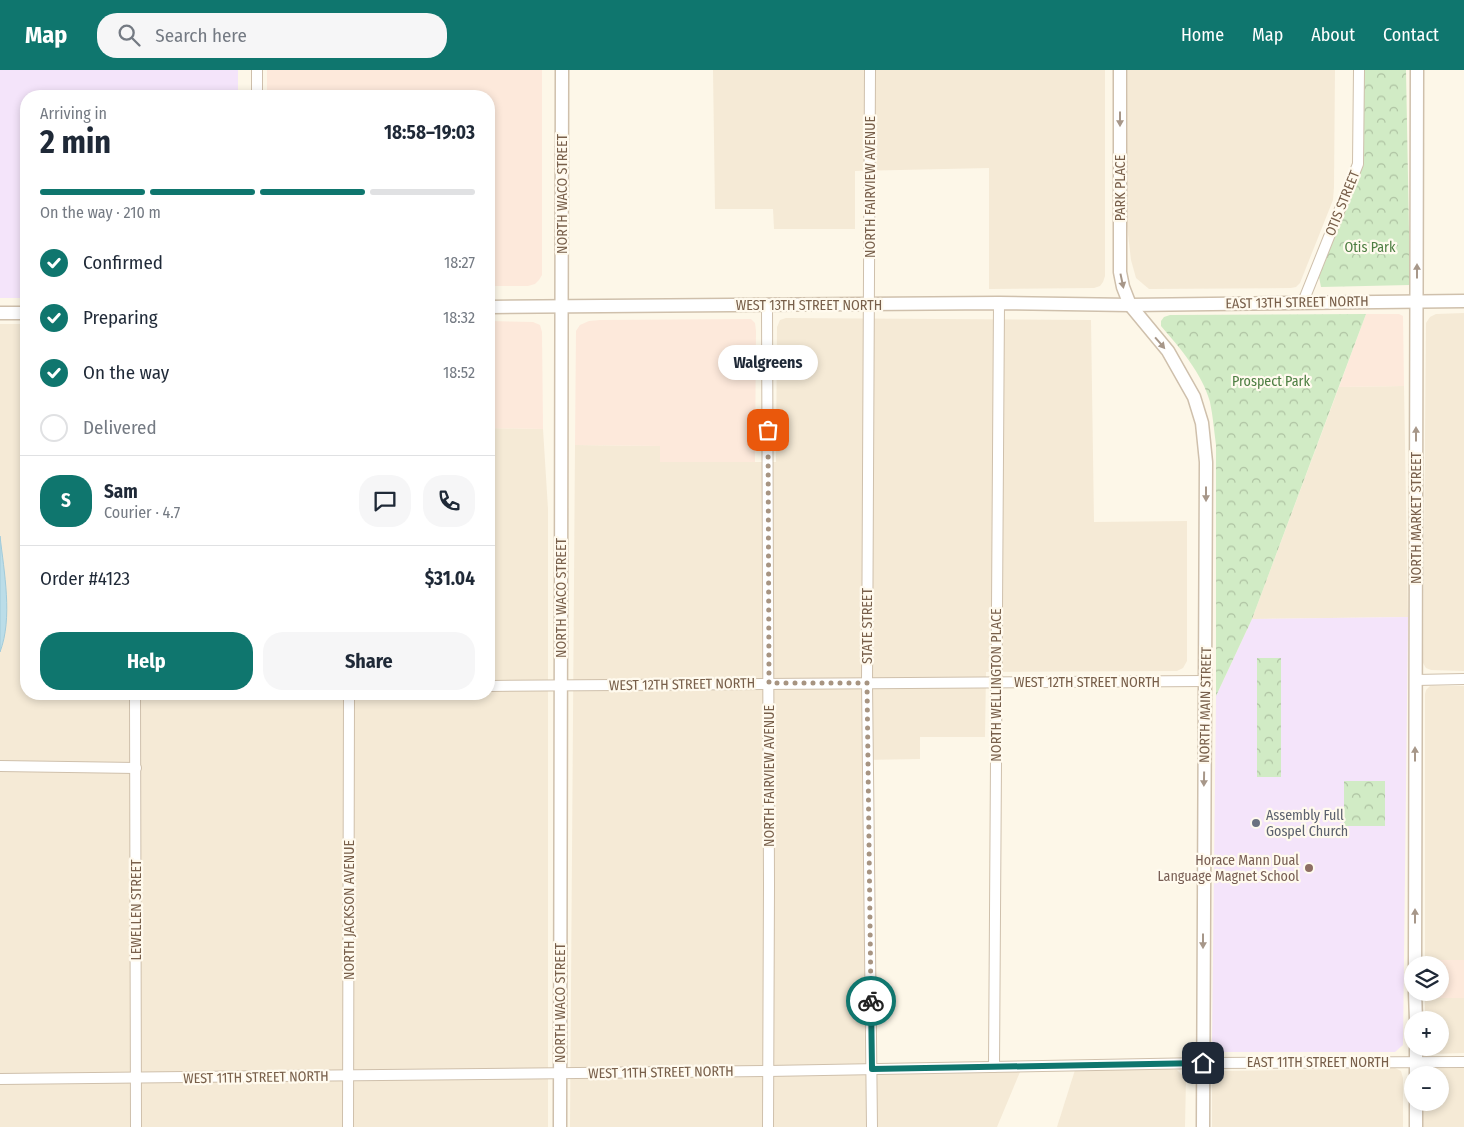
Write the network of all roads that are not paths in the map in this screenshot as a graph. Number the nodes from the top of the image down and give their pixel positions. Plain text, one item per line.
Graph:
1 (257, 70) edge
2 (562, 70) edge
3 (870, 70) edge
4 (1120, 70) edge
5 (1359, 70) edge
6 (1417, 70) edge
7 (257, 90) edge
8 (1417, 301) junction
9 (1464, 301) edge
10 (1303, 302) junction
11 (999, 303) junction
12 (870, 304) junction
13 (767, 305) junction
14 (1130, 305) junction
15 (495, 307) edge
16 (561, 307) junction
17 (0, 313) edge
18 (20, 313) edge
19 (1464, 679) edge
20 (1416, 680) junction
21 (1205, 681) junction
22 (996, 682) junction
23 (769, 683) junction
24 (867, 683) junction
25 (495, 686) edge
26 (561, 686) junction
27 (135, 700) edge
28 (349, 700) edge
29 (0, 766) edge
30 (136, 768) junction
31 (1415, 956) edge
32 (1416, 1056) edge
33 (1416, 1062) junction
34 (1464, 1062) edge
35 (1203, 1063) junction
36 (1416, 1066) edge
37 (994, 1067) junction
38 (872, 1069) junction
39 (768, 1071) junction
40 (560, 1074) junction
41 (348, 1076) junction
42 (136, 1078) junction
43 (0, 1079) edge
44 (1416, 1111) edge
45 (136, 1127) edge
46 (348, 1127) edge
47 (560, 1127) edge
48 (768, 1127) edge
49 (872, 1127) edge
50 (1203, 1127) edge
51 (1416, 1127) edge

1 - 7 street
2 - 16 street, NORTH WACO STREET
3 - 12 street, NORTH FAIRVIEW AVENUE
4 -> 14 street, PARK PLACE
5 - 10 street, OTIS STREET
8 -> 6 street, NORTH MARKET STREET
8 - 9 street, EAST 13TH STREET NORTH
8 - 10 street, EAST 13TH STREET NORTH
20 -> 8 street, NORTH MARKET STREET
10 - 14 street, EAST 13TH STREET NORTH
11 - 12 street, WEST 13TH STREET NORTH
11 - 14 street, WEST 13TH STREET NORTH
11 - 22 street, NORTH WELLINGTON PLACE
12 - 13 street, WEST 13TH STREET NORTH
12 - 24 street, STATE STREET
13 - 16 street, WEST 13TH STREET NORTH
13 - 23 street, NORTH FAIRVIEW AVENUE
14 -> 21 street, NORTH MAIN STREET
15 - 16 street, WEST 13TH STREET NORTH
16 - 26 street, NORTH WACO STREET
17 - 18 street
19 - 20 street
31 -> 20 street, NORTH MARKET STREET
21 - 22 street, WEST 12TH STREET NORTH
21 -> 35 street, NORTH MAIN STREET
22 - 24 street, WEST 12TH STREET NORTH
22 - 37 street, NORTH WELLINGTON PLACE
23 - 24 street, WEST 12TH STREET NORTH
23 - 26 street, WEST 12TH STREET NORTH
23 - 39 street, NORTH FAIRVIEW AVENUE
24 - 38 street, STATE STREET
25 - 26 street, WEST 12TH STREET NORTH
26 - 40 street, NORTH WACO STREET
27 - 30 street, LEWELLEN STREET
28 - 41 street, NORTH JACKSON AVENUE
29 - 30 street
30 - 42 street, LEWELLEN STREET
32 - 33 street
33 - 34 street, EAST 11TH STREET NORTH
33 - 35 street, EAST 11TH STREET NORTH
33 - 36 street
35 - 37 street, WEST 11TH STREET NORTH
35 - 50 street, NORTH MAIN STREET
37 - 38 street, WEST 11TH STREET NORTH
38 - 39 street, WEST 11TH STREET NORTH
38 - 49 street, STATE STREET
39 - 40 street, WEST 11TH STREET NORTH
39 - 48 street, NORTH FAIRVIEW AVENUE
40 - 41 street, WEST 11TH STREET NORTH
40 - 47 street, NORTH WACO STREET
41 - 42 street, WEST 11TH STREET NORTH
41 - 46 street, NORTH JACKSON AVENUE
42 - 43 street, WEST 11TH STREET NORTH
42 - 45 street, LEWELLEN STREET
44 - 51 street

